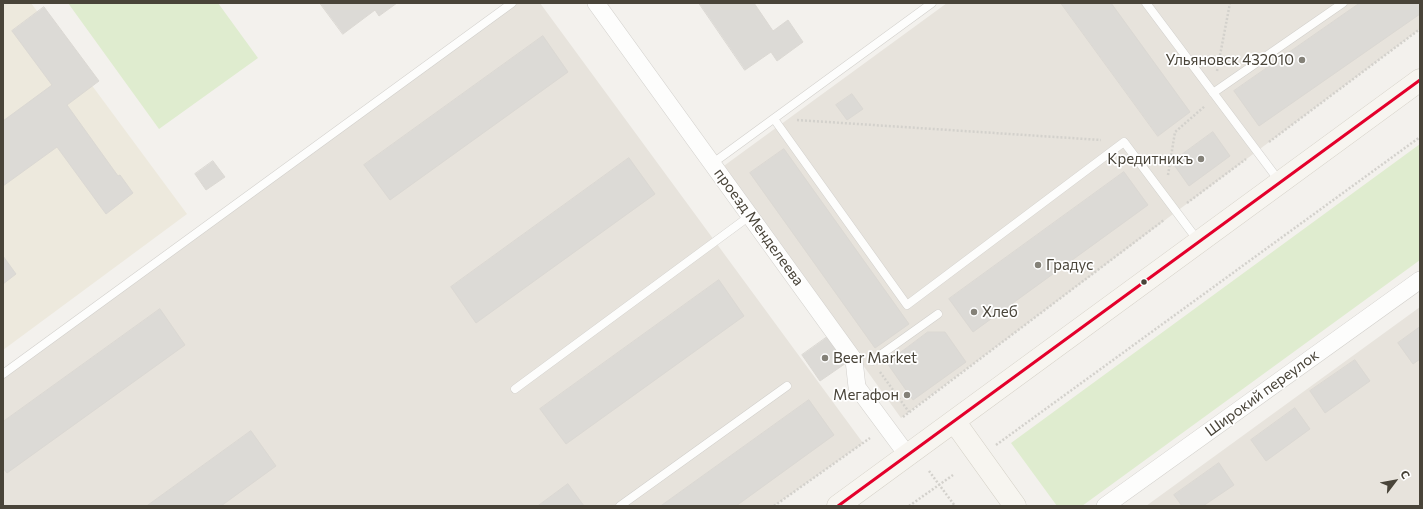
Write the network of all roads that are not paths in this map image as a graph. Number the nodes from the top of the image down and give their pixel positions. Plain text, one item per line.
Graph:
1 (512, 3) edge
2 (596, 3) edge
3 (932, 3) edge
4 (1146, 3) edge
5 (1343, 3) edge
6 (1420, 80) edge
7 (1215, 95) junction
8 (774, 119) junction
9 (713, 163) junction
10 (1280, 183) junction
11 (751, 215) junction
12 (1200, 242) junction
13 (1420, 280) edge
14 (938, 314) dead end
15 (872, 361) dead end
16 (3, 374) edge
17 (787, 386) dead end
18 (515, 389) dead end
19 (954, 421) junction
20 (908, 456) junction
21 (620, 506) edge
22 (838, 506) edge
23 (1015, 506) edge
24 (1105, 506) edge

1 - 16 lane
2 - 9 street, проезд Менделеева
3 - 8 lane
4 - 7 lane
5 - 7 lane
6 - 10 main road
7 - 10 lane
8 - 9 lane
8 - 12 lane
9 - 11 street, проезд Менделеева
10 - 12 main road
11 - 18 lane
11 - 20 street, проезд Менделеева
12 - 19 main road
13 - 24 street, Широкий переулок
14 - 15 lane
17 - 21 lane
19 - 20 main road
19 - 23 main road
20 - 22 main road

